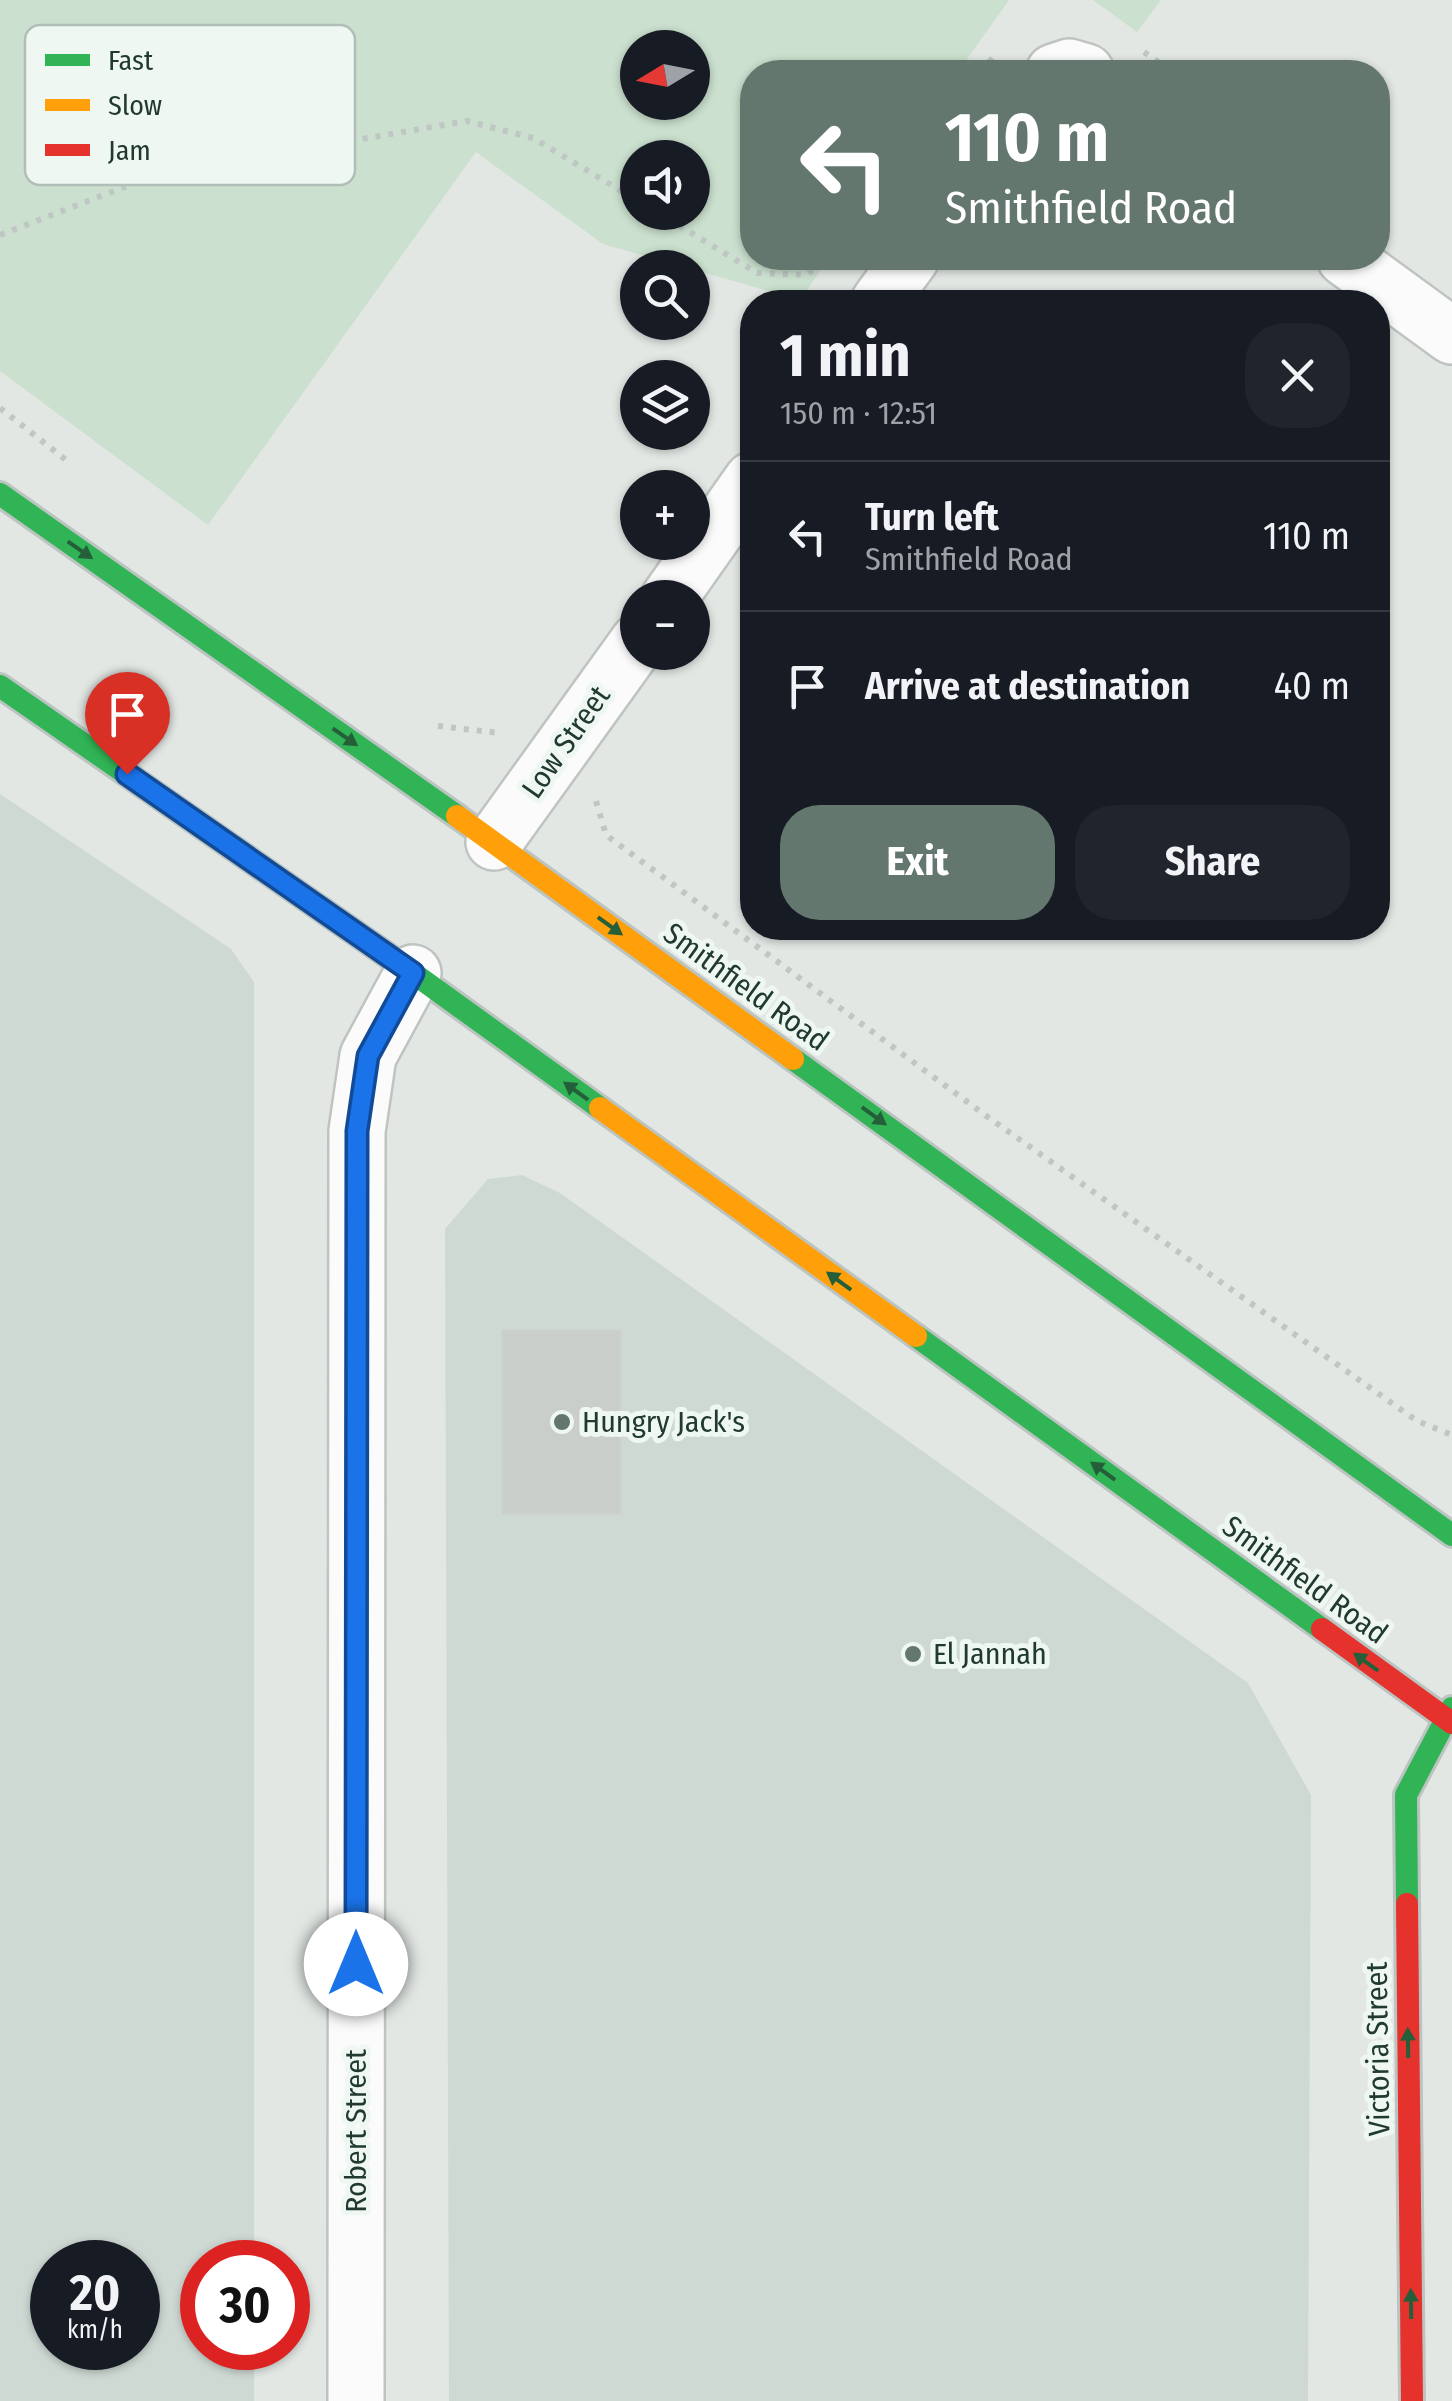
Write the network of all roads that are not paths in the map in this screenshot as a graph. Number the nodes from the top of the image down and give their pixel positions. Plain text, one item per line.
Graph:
1 (1361, 270) edge
2 (1389, 290) edge
3 (1390, 291) edge
4 (1452, 336) edge
5 (0, 494) edge
6 (740, 497) edge
7 (682, 580) edge
8 (620, 667) edge
9 (0, 686) edge
10 (494, 842) junction
11 (413, 973) junction
12 (1452, 1535) edge
13 (1450, 1716) edge
14 (356, 2401) edge
15 (1412, 2401) edge

1 - 2 street
3 - 4 street
5 -> 10 main road, Smithfield Road
6 - 7 street
8 - 10 street, Low Street
9 - 11 main road, Smithfield Road
10 -> 12 main road, Smithfield Road
13 -> 11 main road, Smithfield Road
11 - 14 street, Robert Street
15 -> 13 main road, Victoria Street

